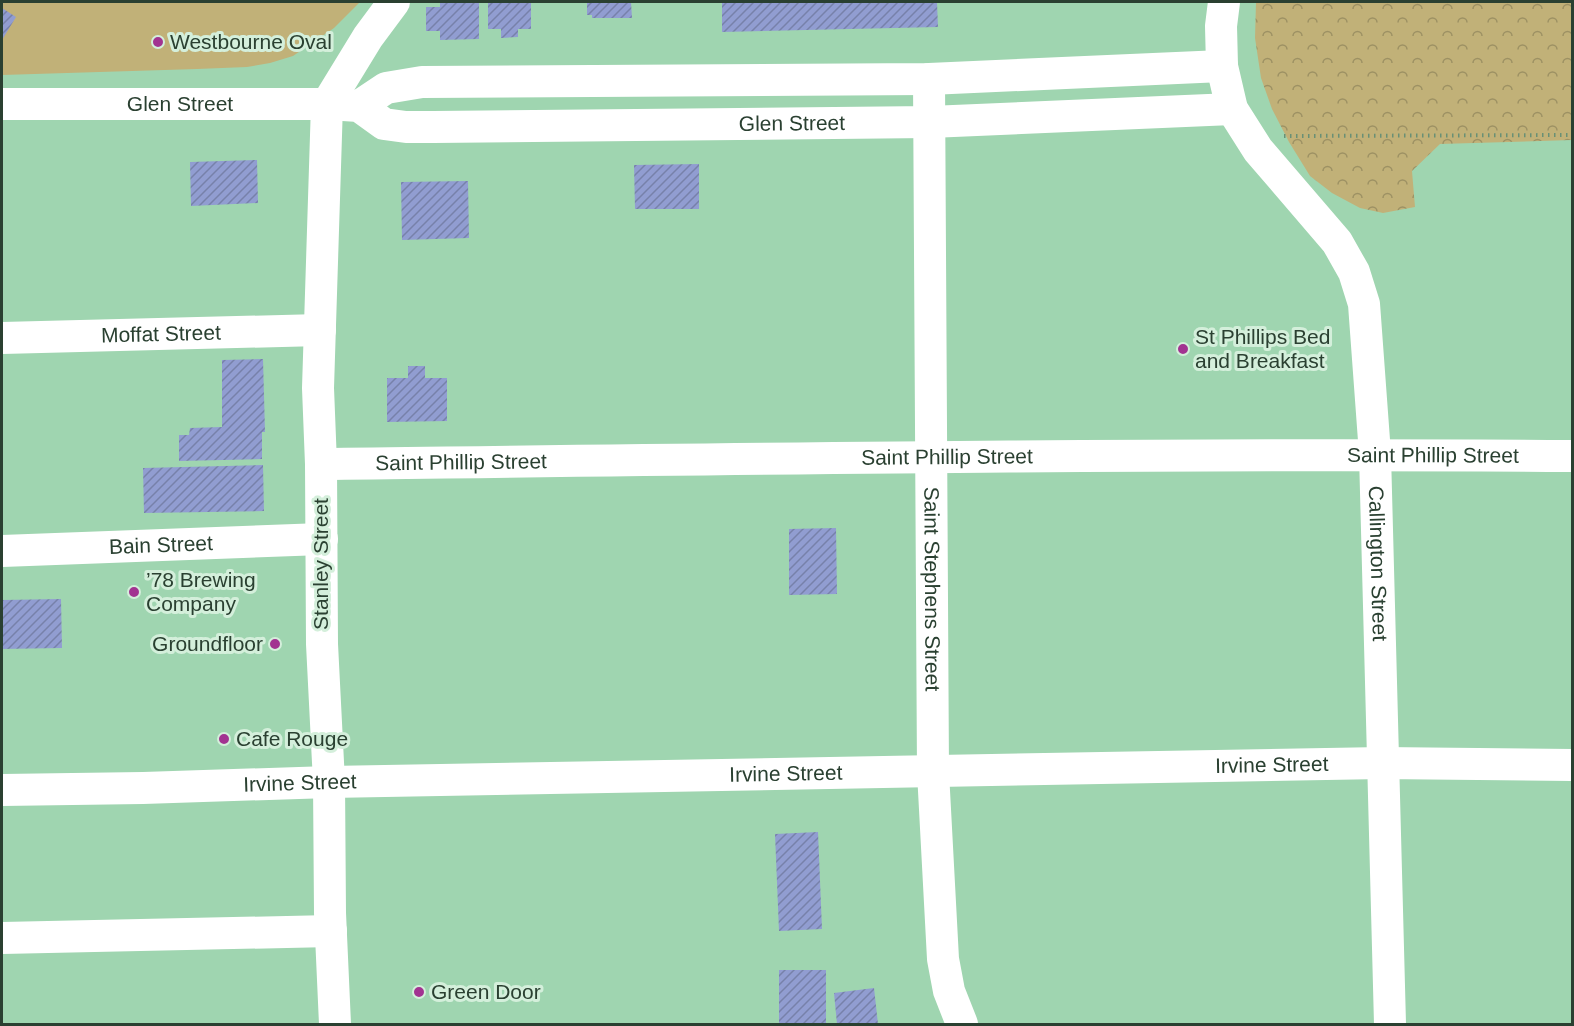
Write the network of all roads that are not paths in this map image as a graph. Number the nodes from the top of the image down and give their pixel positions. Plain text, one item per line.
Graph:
1 (394, 2) edge
2 (1224, 2) edge
3 (1222, 66) junction
4 (929, 79) junction
5 (2, 104) edge
6 (327, 104) junction
7 (359, 106) junction
8 (1232, 109) junction
9 (930, 122) junction
10 (320, 330) junction
11 (2, 338) edge
12 (1375, 454) junction
13 (930, 456) junction
14 (1572, 456) edge
15 (321, 464) junction
16 (322, 539) junction
17 (2, 551) edge
18 (1382, 763) junction
19 (1572, 765) edge
20 (933, 772) junction
21 (329, 782) junction
22 (2, 790) edge
23 (331, 931) junction
24 (2, 938) edge
25 (335, 1024) edge
26 (962, 1024) edge
27 (1390, 1024) edge

1 - 6 street
2 - 3 street, Callington Street
3 - 4 street, Glen Street
3 - 8 street, Callington Street
4 - 7 street, Glen Street
4 - 9 street, Saint Stephens Street
5 - 6 street, Glen Street
6 - 7 street, Glen Street
6 - 10 street, Stanley Street
7 - 9 street, Glen Street
8 - 9 street, Glen Street
8 - 12 street, Callington Street
9 - 13 street, Saint Stephens Street
10 - 11 street, Moffat Street
10 - 15 street, Stanley Street
12 - 13 street, Saint Phillip Street
12 - 14 street, Saint Phillip Street
12 - 18 street, Callington Street
13 - 15 street, Saint Phillip Street
13 - 20 street, Saint Stephens Street
15 - 16 street, Stanley Street
16 - 17 street, Bain Street
16 - 21 street, Stanley Street
18 - 19 street, Irvine Street
18 - 20 street, Irvine Street
18 - 27 street, Callington Street
20 - 21 street, Irvine Street
20 - 26 street, Saint Stephens Street
21 - 22 street, Irvine Street
21 - 23 street, Stanley Street
23 - 24 street
23 - 25 street, Stanley Street

